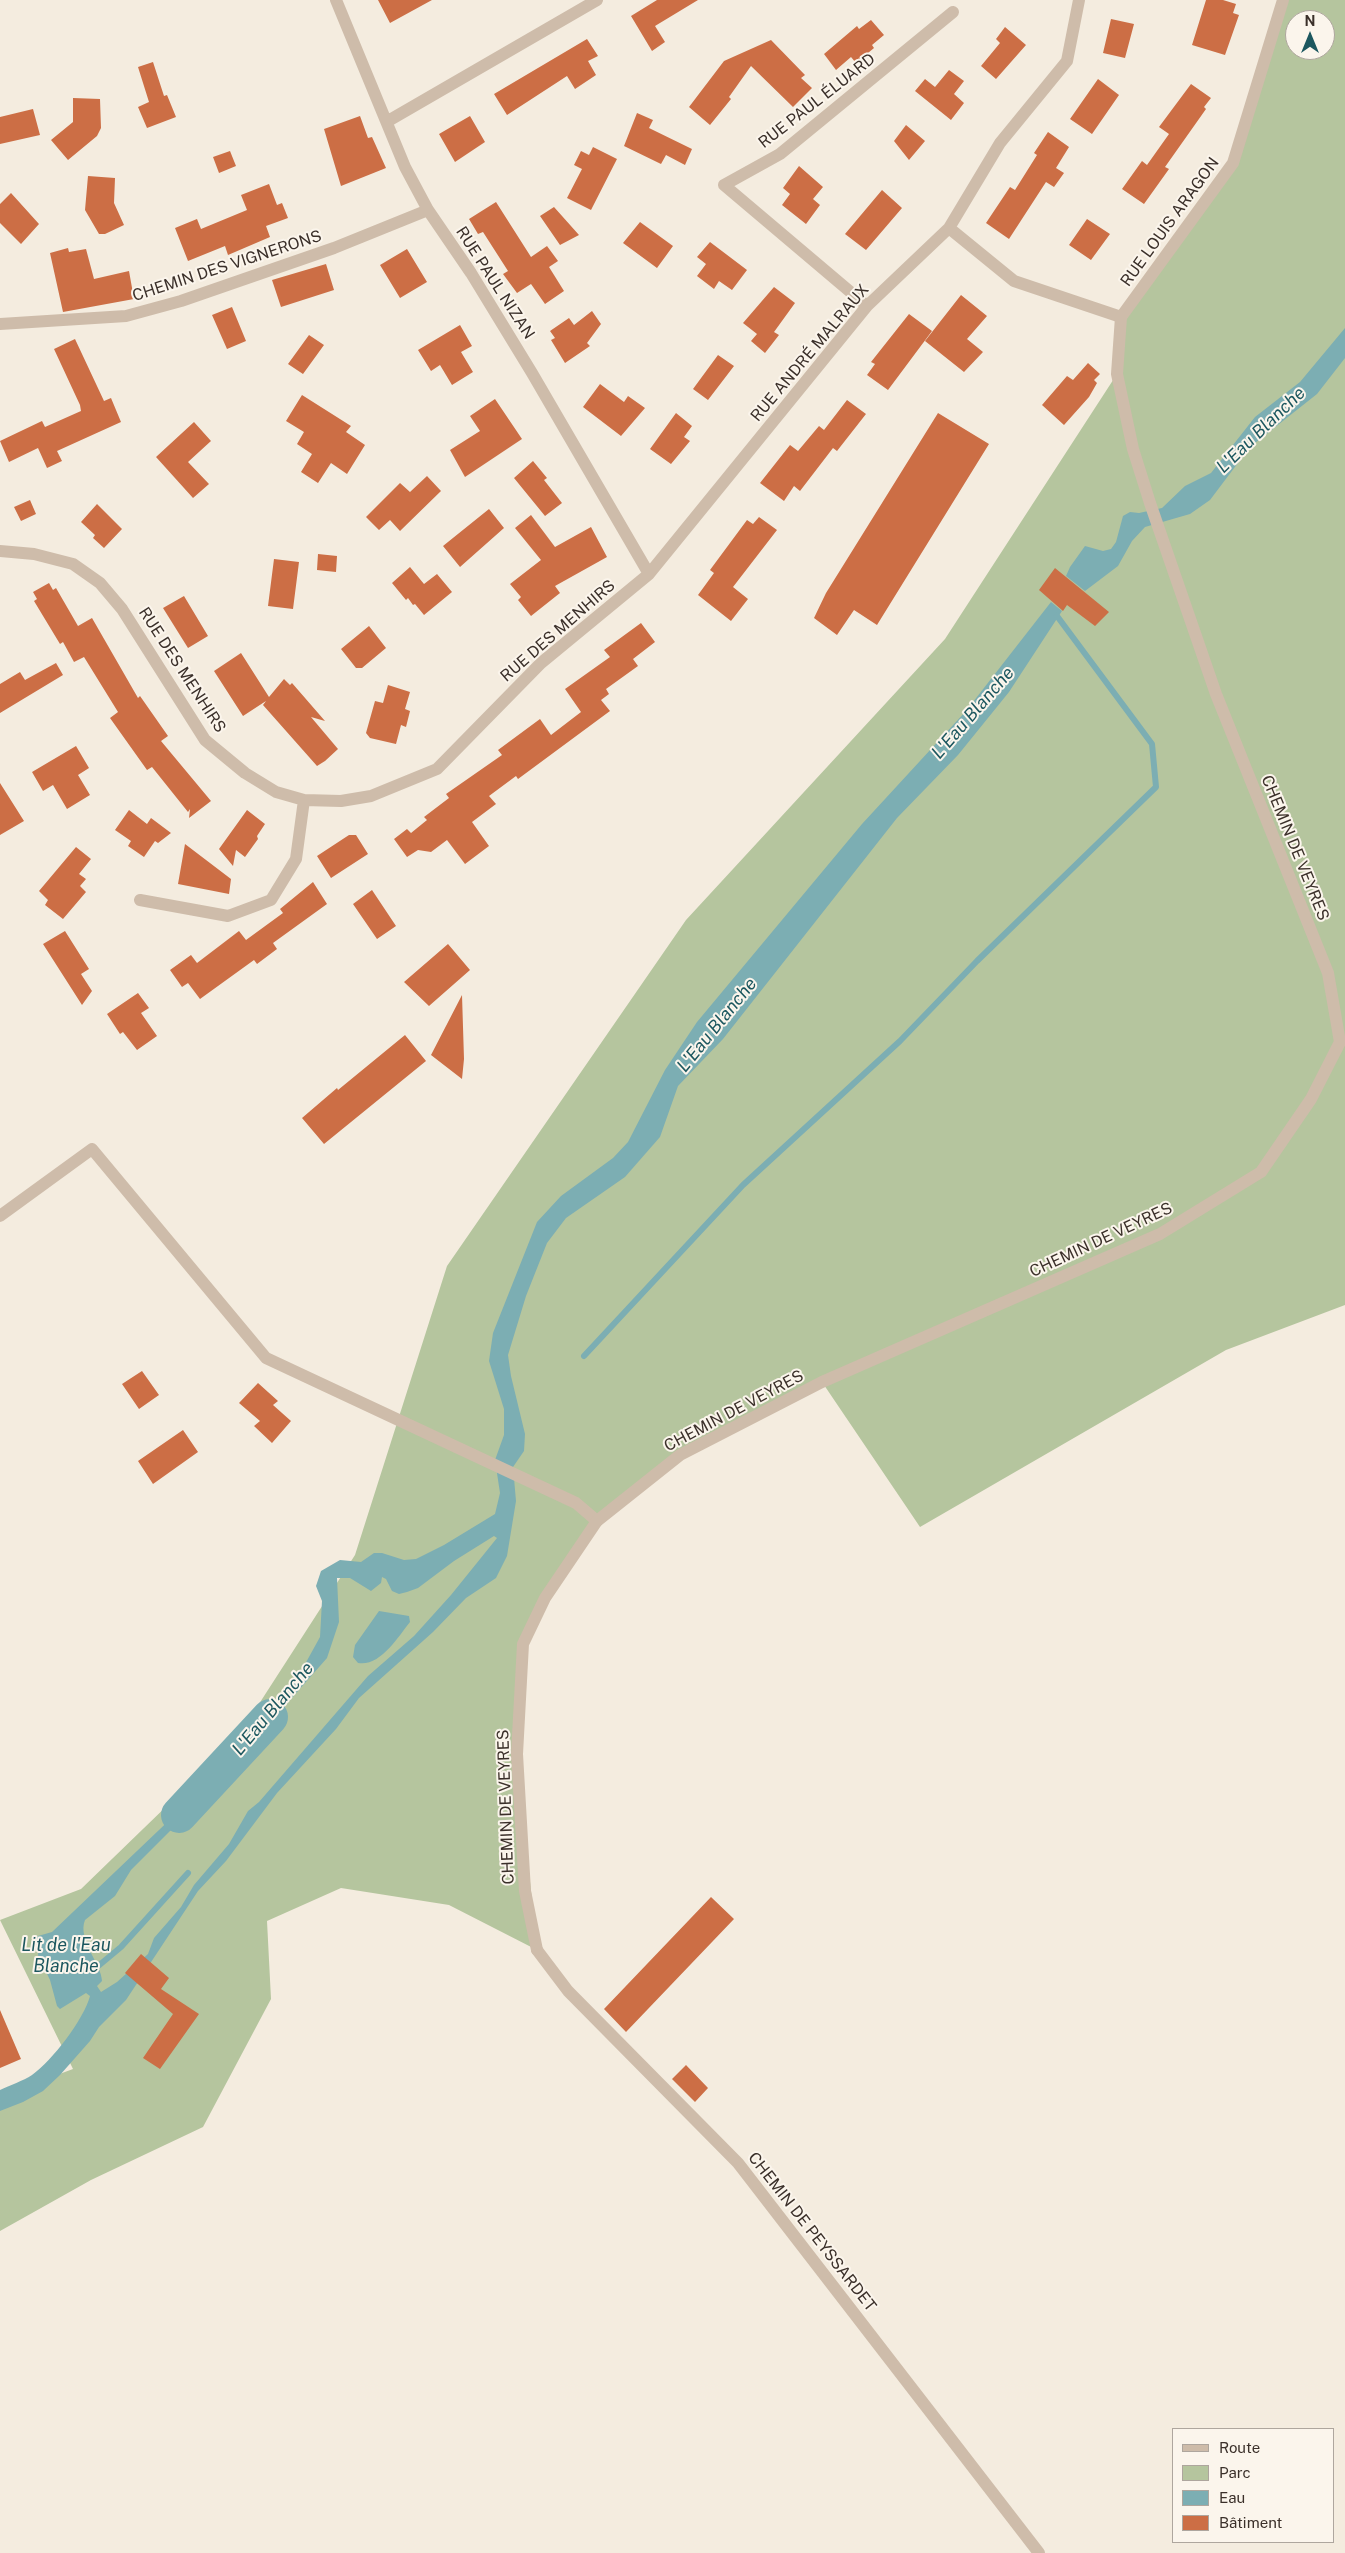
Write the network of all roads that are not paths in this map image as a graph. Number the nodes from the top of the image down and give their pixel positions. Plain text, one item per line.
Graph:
1 (336, 0) edge
2 (597, 0) edge
3 (1080, 0) edge
4 (1283, 0) edge
5 (953, 12) dead end
6 (388, 121) junction
7 (428, 210) junction
8 (949, 228) junction
9 (867, 306) junction
10 (1121, 317) junction
11 (0, 324) edge
12 (0, 551) edge
13 (649, 574) junction
14 (304, 800) junction
15 (140, 900) dead end
16 (0, 1216) edge
17 (597, 1521) junction
18 (537, 1950) joint
19 (1039, 2553) edge

1 - 6 street, RUE PAUL NIZAN
2 - 6 street
3 - 8 street, RUE ANDRÉ MALRAUX
4 - 10 street, RUE LOUIS ARAGON
5 - 9 street, RUE PAUL ÉLUARD
6 - 7 street, RUE PAUL NIZAN
7 - 11 street, CHEMIN DES VIGNERONS
7 - 13 street, RUE PAUL NIZAN
8 - 9 street, RUE ANDRÉ MALRAUX
8 - 10 street
9 - 13 street, RUE ANDRÉ MALRAUX
10 - 17 street, CHEMIN DE VEYRES
12 - 14 street, RUE DES MENHIRS
13 - 14 street, RUE DES MENHIRS
14 - 15 street
16 - 17 street
17 - 18 street, CHEMIN DE VEYRES
18 - 19 street, CHEMIN DE PEYSSARDET

